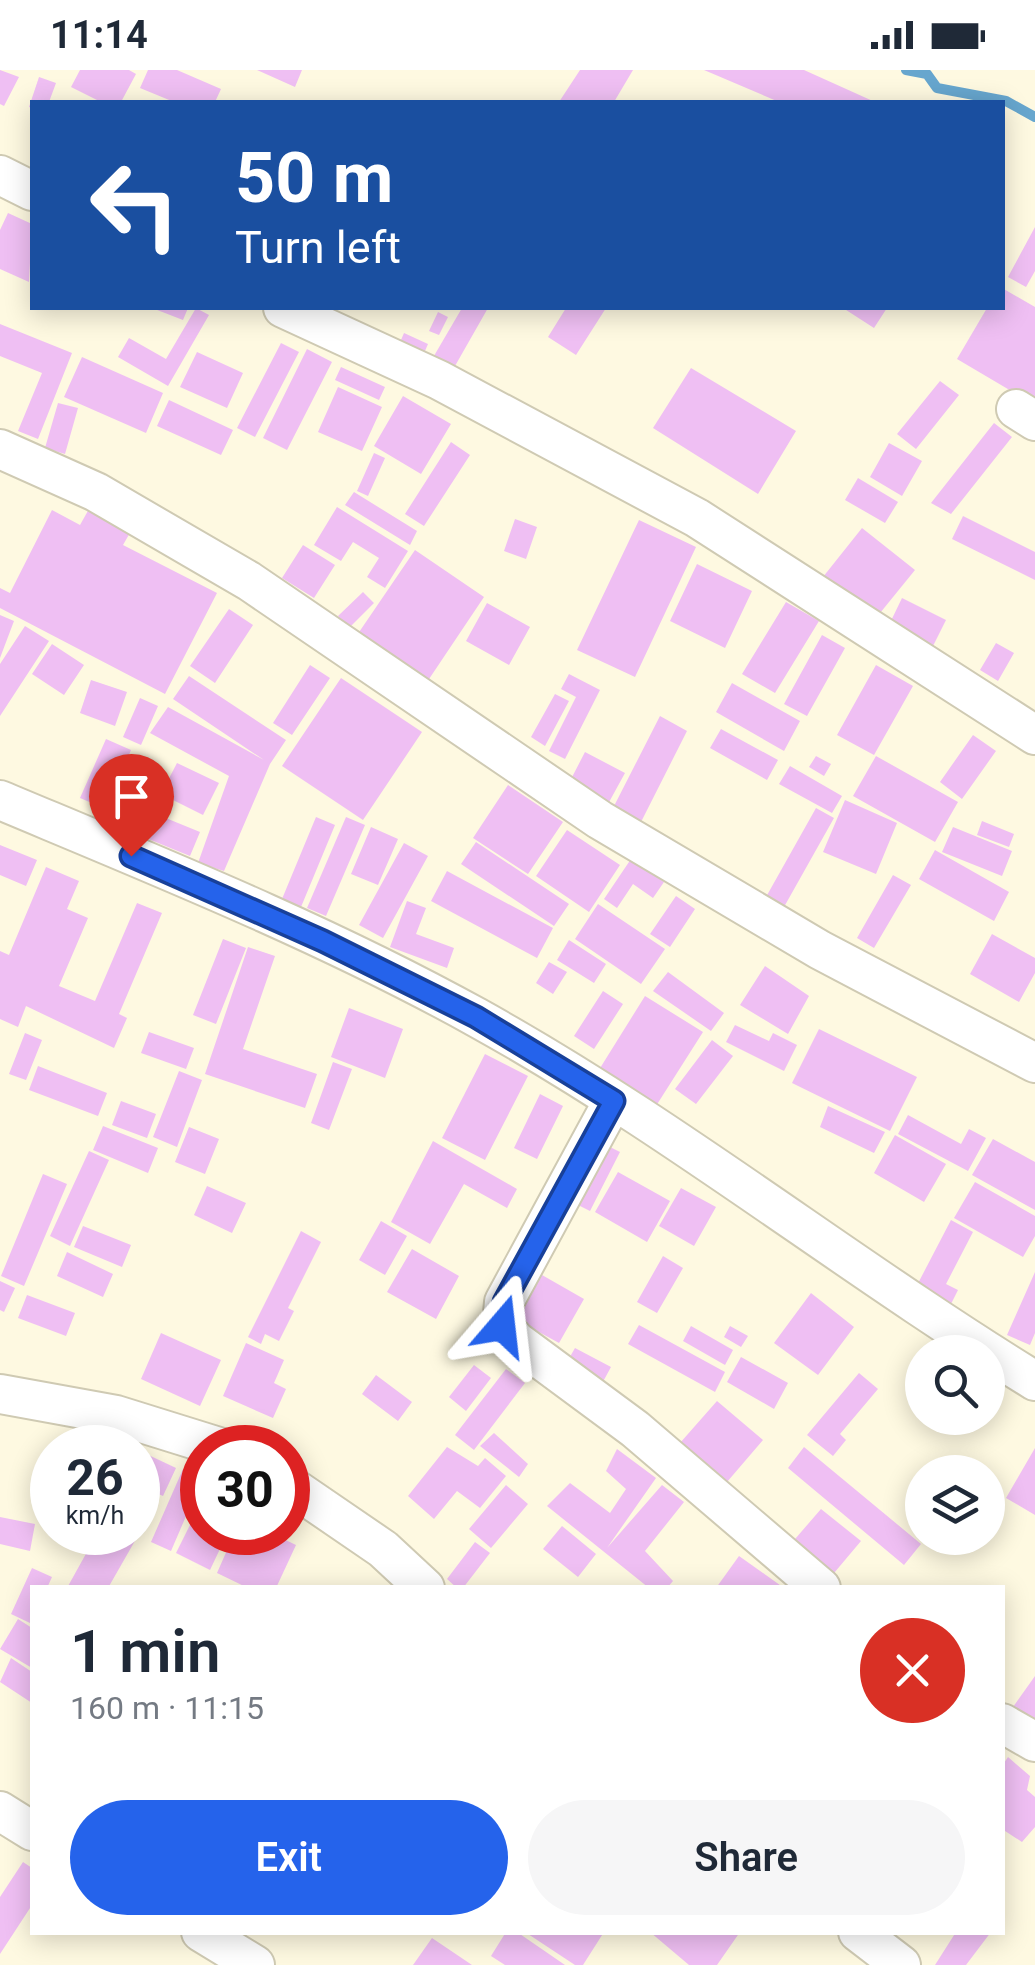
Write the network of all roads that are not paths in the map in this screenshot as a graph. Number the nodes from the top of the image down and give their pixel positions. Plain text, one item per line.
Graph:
1 (0, 175) edge
2 (30, 190) edge
3 (287, 310) edge
4 (0, 449) edge
5 (1035, 735) edge
6 (0, 800) edge
7 (1035, 1062) edge
8 (614, 1101) junction
9 (1035, 1381) edge
10 (0, 1394) edge
11 (180, 1435) edge
12 (310, 1499) edge
13 (422, 1585) edge
14 (818, 1585) edge
15 (1005, 1725) edge
16 (1035, 1742) edge
17 (0, 1811) edge
18 (30, 1829) edge
19 (206, 1935) edge
20 (862, 1935) edge
21 (255, 1965) edge
22 (900, 1965) edge

1 - 2 street
3 - 5 street
4 - 7 street
6 - 8 street
8 - 9 street
8 - 14 street
10 - 11 street
12 - 13 street
15 - 16 street
17 - 18 street
19 - 21 street
20 - 22 street

